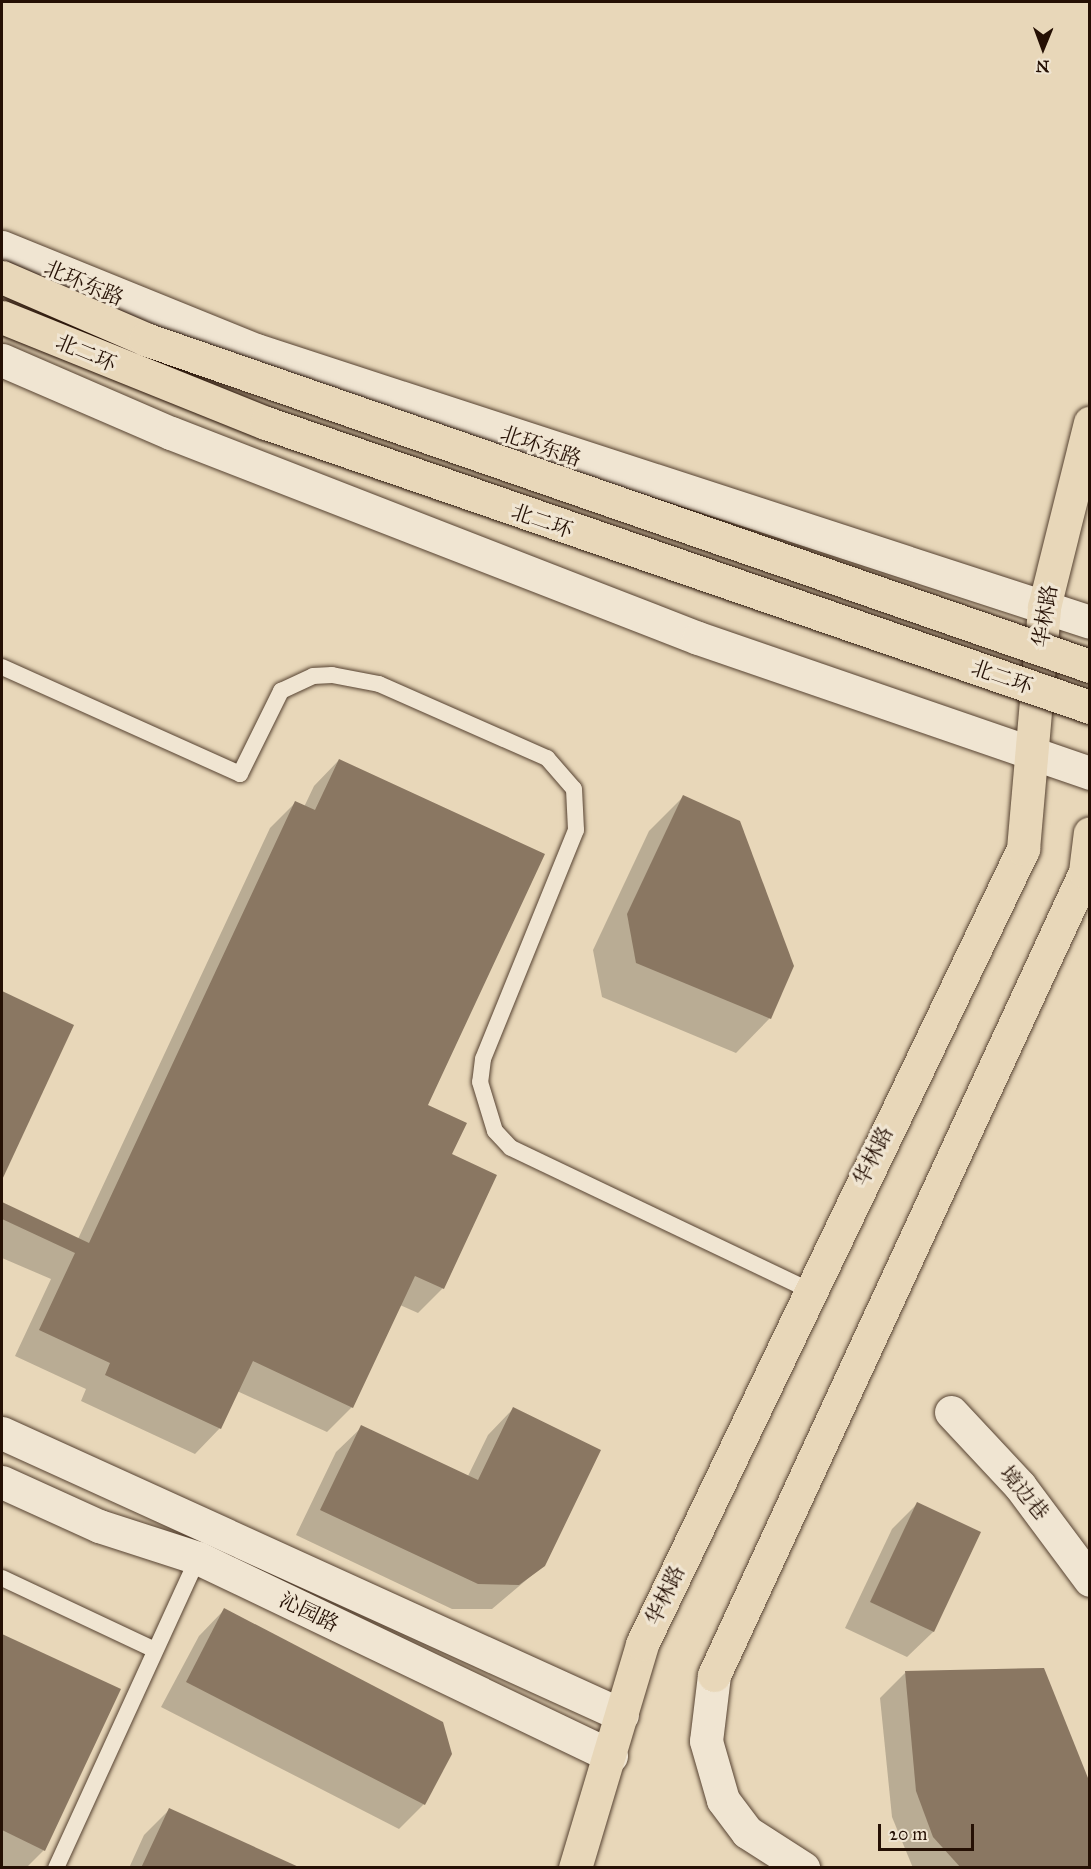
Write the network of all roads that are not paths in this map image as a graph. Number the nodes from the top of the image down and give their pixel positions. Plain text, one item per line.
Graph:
1 (2, 247) edge
2 (2, 277) edge
3 (2, 317) edge
4 (2, 360) edge
5 (1089, 423) edge
6 (1044, 607) junction
7 (1089, 622) edge
8 (1089, 666) edge
9 (2, 667) edge
10 (1089, 706) edge
11 (1029, 752) junction
12 (1089, 773) edge
13 (1089, 833) edge
14 (807, 1289) junction
15 (951, 1412) dead end
16 (2, 1434) edge
17 (2, 1482) edge
18 (198, 1558) junction
19 (2, 1578) edge
20 (1089, 1580) edge
21 (155, 1650) junction
22 (622, 1715) junction
23 (611, 1756) junction
24 (56, 1868) edge
25 (575, 1868) edge
26 (803, 1868) edge

1 - 6 main road, 北环东路
2 - 8 main road, 北二环, bridge
3 - 10 main road, 北二环, bridge
4 - 11 main road
5 - 6 main road, 华林路
6 - 7 main road, 北环东路
6 - 11 main road, 华林路
9 - 14 lane
11 - 12 main road
11 - 14 main road, 华林路
13 - 26 main road
14 - 22 main road, 华林路
15 - 20 main road, 境边巷
16 - 22 main road
17 - 18 main road, 沁园路
18 - 21 lane
18 - 23 main road, 沁园路
19 - 21 lane
21 - 24 lane
22 - 23 main road, 华林路
23 - 25 main road, 华林路

